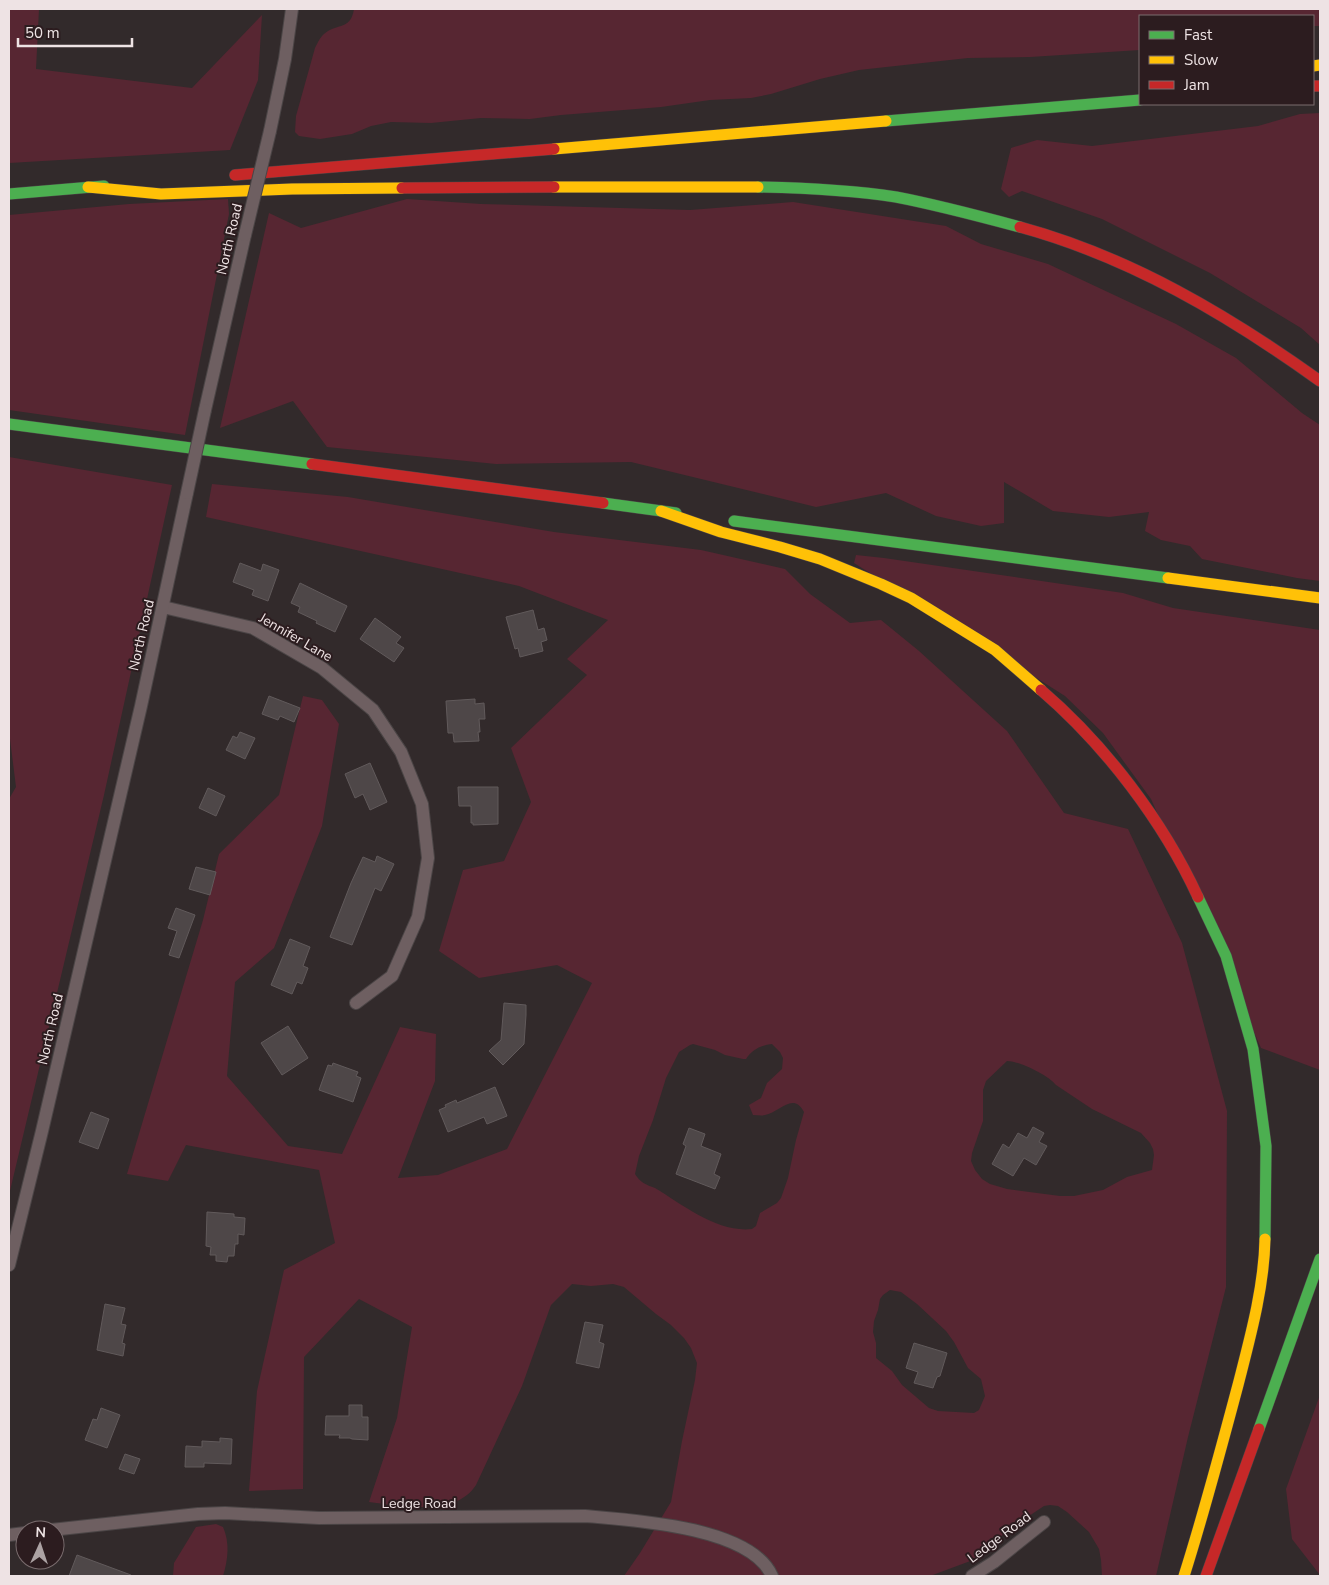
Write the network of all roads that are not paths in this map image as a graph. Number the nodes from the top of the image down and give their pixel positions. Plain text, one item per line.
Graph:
1 (292, 9) edge
2 (1121, 90) dead end
3 (1139, 100) edge
4 (1075, 106) junction
5 (226, 176) dead end
6 (157, 181) dead end
7 (88, 187) junction
8 (9, 194) edge
9 (1320, 381) edge
10 (9, 424) edge
11 (662, 511) junction
12 (1320, 598) edge
13 (163, 607) junction
14 (356, 1003) dead end
15 (1320, 1259) edge
16 (9, 1265) edge
17 (1044, 1522) dead end
18 (65, 1528) edge
19 (772, 1576) edge
20 (972, 1576) edge
21 (1184, 1576) edge
22 (1206, 1576) edge

1 - 13 street, North Road, bridge
2 - 4 highway
3 - 4 highway
4 - 5 highway
6 - 7 highway
7 - 8 highway
7 - 9 highway
10 - 11 highway
11 - 12 highway
11 - 21 highway
13 - 14 street, Jennifer Lane
13 - 16 street, North Road
15 - 22 highway
17 - 20 street, Ledge Road
18 - 19 street, Ledge Road

